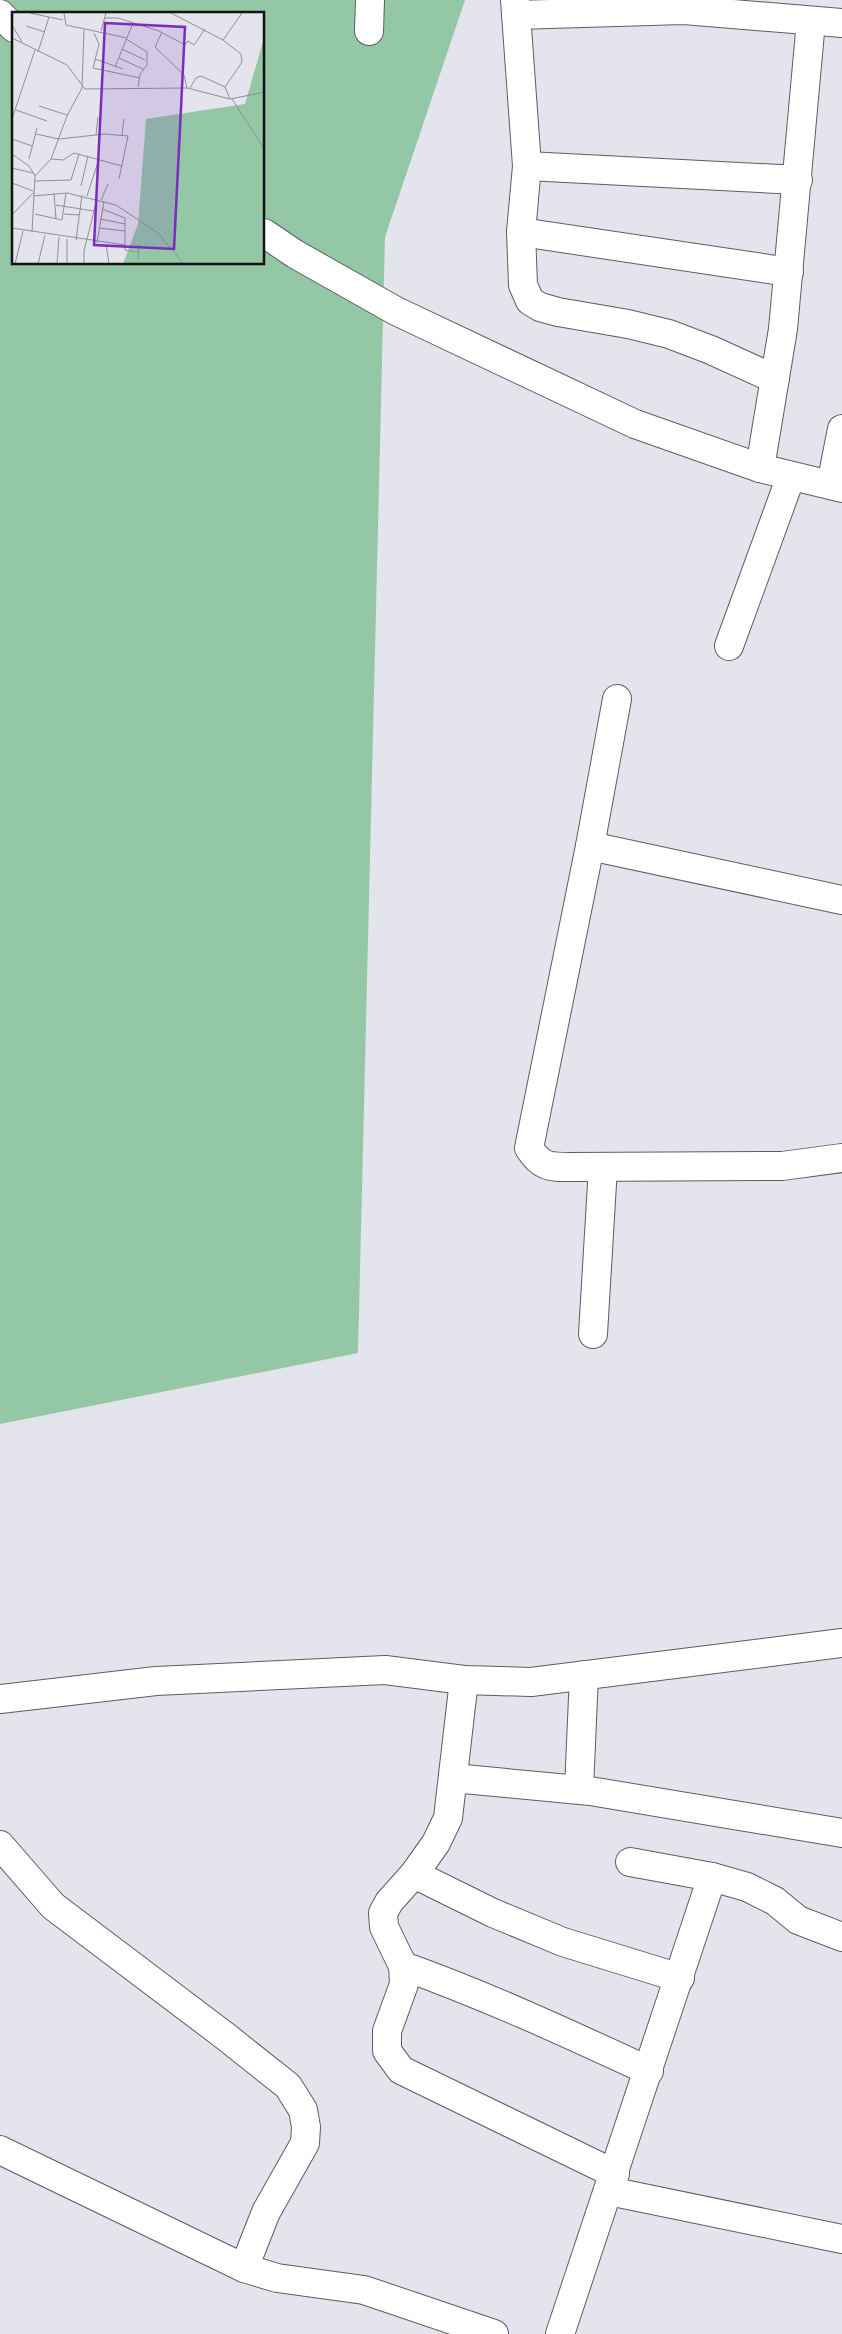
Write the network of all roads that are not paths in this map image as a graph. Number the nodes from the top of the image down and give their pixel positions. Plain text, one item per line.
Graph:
1 (370, 0) edge
2 (710, 6) edge
3 (515, 8) edge
4 (0, 14) edge
5 (811, 21) junction
6 (842, 23) edge
7 (12, 26) edge
8 (369, 31) dead end
9 (527, 166) junction
10 (798, 180) junction
11 (521, 232) junction
12 (265, 233) edge
13 (789, 272) junction
14 (775, 379) junction
15 (842, 429) edge
16 (760, 468) junction
17 (791, 476) junction
18 (836, 486) edge
19 (729, 646) dead end
20 (616, 699) dead end
21 (590, 846) junction
22 (841, 892) edge
23 (842, 1158) edge
24 (603, 1167) junction
25 (593, 1334) dead end
26 (842, 1643) edge
27 (584, 1675) junction
28 (464, 1680) junction
29 (0, 1699) edge
30 (453, 1778) junction
31 (579, 1790) junction
32 (842, 1833) edge
33 (0, 1845) edge
34 (630, 1862) dead end
35 (414, 1874) junction
36 (712, 1877) junction
37 (842, 1937) edge
38 (403, 1966) junction
39 (680, 1978) junction
40 (648, 2070) junction
41 (0, 2150) edge
42 (612, 2182) junction
43 (842, 2239) edge
44 (244, 2268) junction
45 (494, 2334) edge
46 (560, 2334) edge

1 - 8 street
2 - 3 street
2 - 5 street
3 - 9 street
4 - 7 street
5 - 6 street
5 - 10 street
9 - 10 street
9 - 11 street
10 - 13 street
11 - 13 street
11 - 14 street
12 - 16 street
13 - 14 street
14 - 16 street
15 - 18 street
16 - 17 street
17 - 18 street
17 - 19 street
20 - 21 street
21 - 22 street
21 - 24 street
23 - 24 street
24 - 25 street
26 - 27 street
27 - 28 street
27 - 31 street
28 - 29 street
28 - 30 street
30 - 31 street
30 - 35 street
31 - 32 street
33 - 44 street
34 - 36 street
35 - 38 street
35 - 39 street
36 - 37 street
36 - 39 street
38 - 40 street
38 - 42 street
39 - 40 street
40 - 42 street
41 - 44 street
42 - 43 street
42 - 46 street
44 - 45 street

